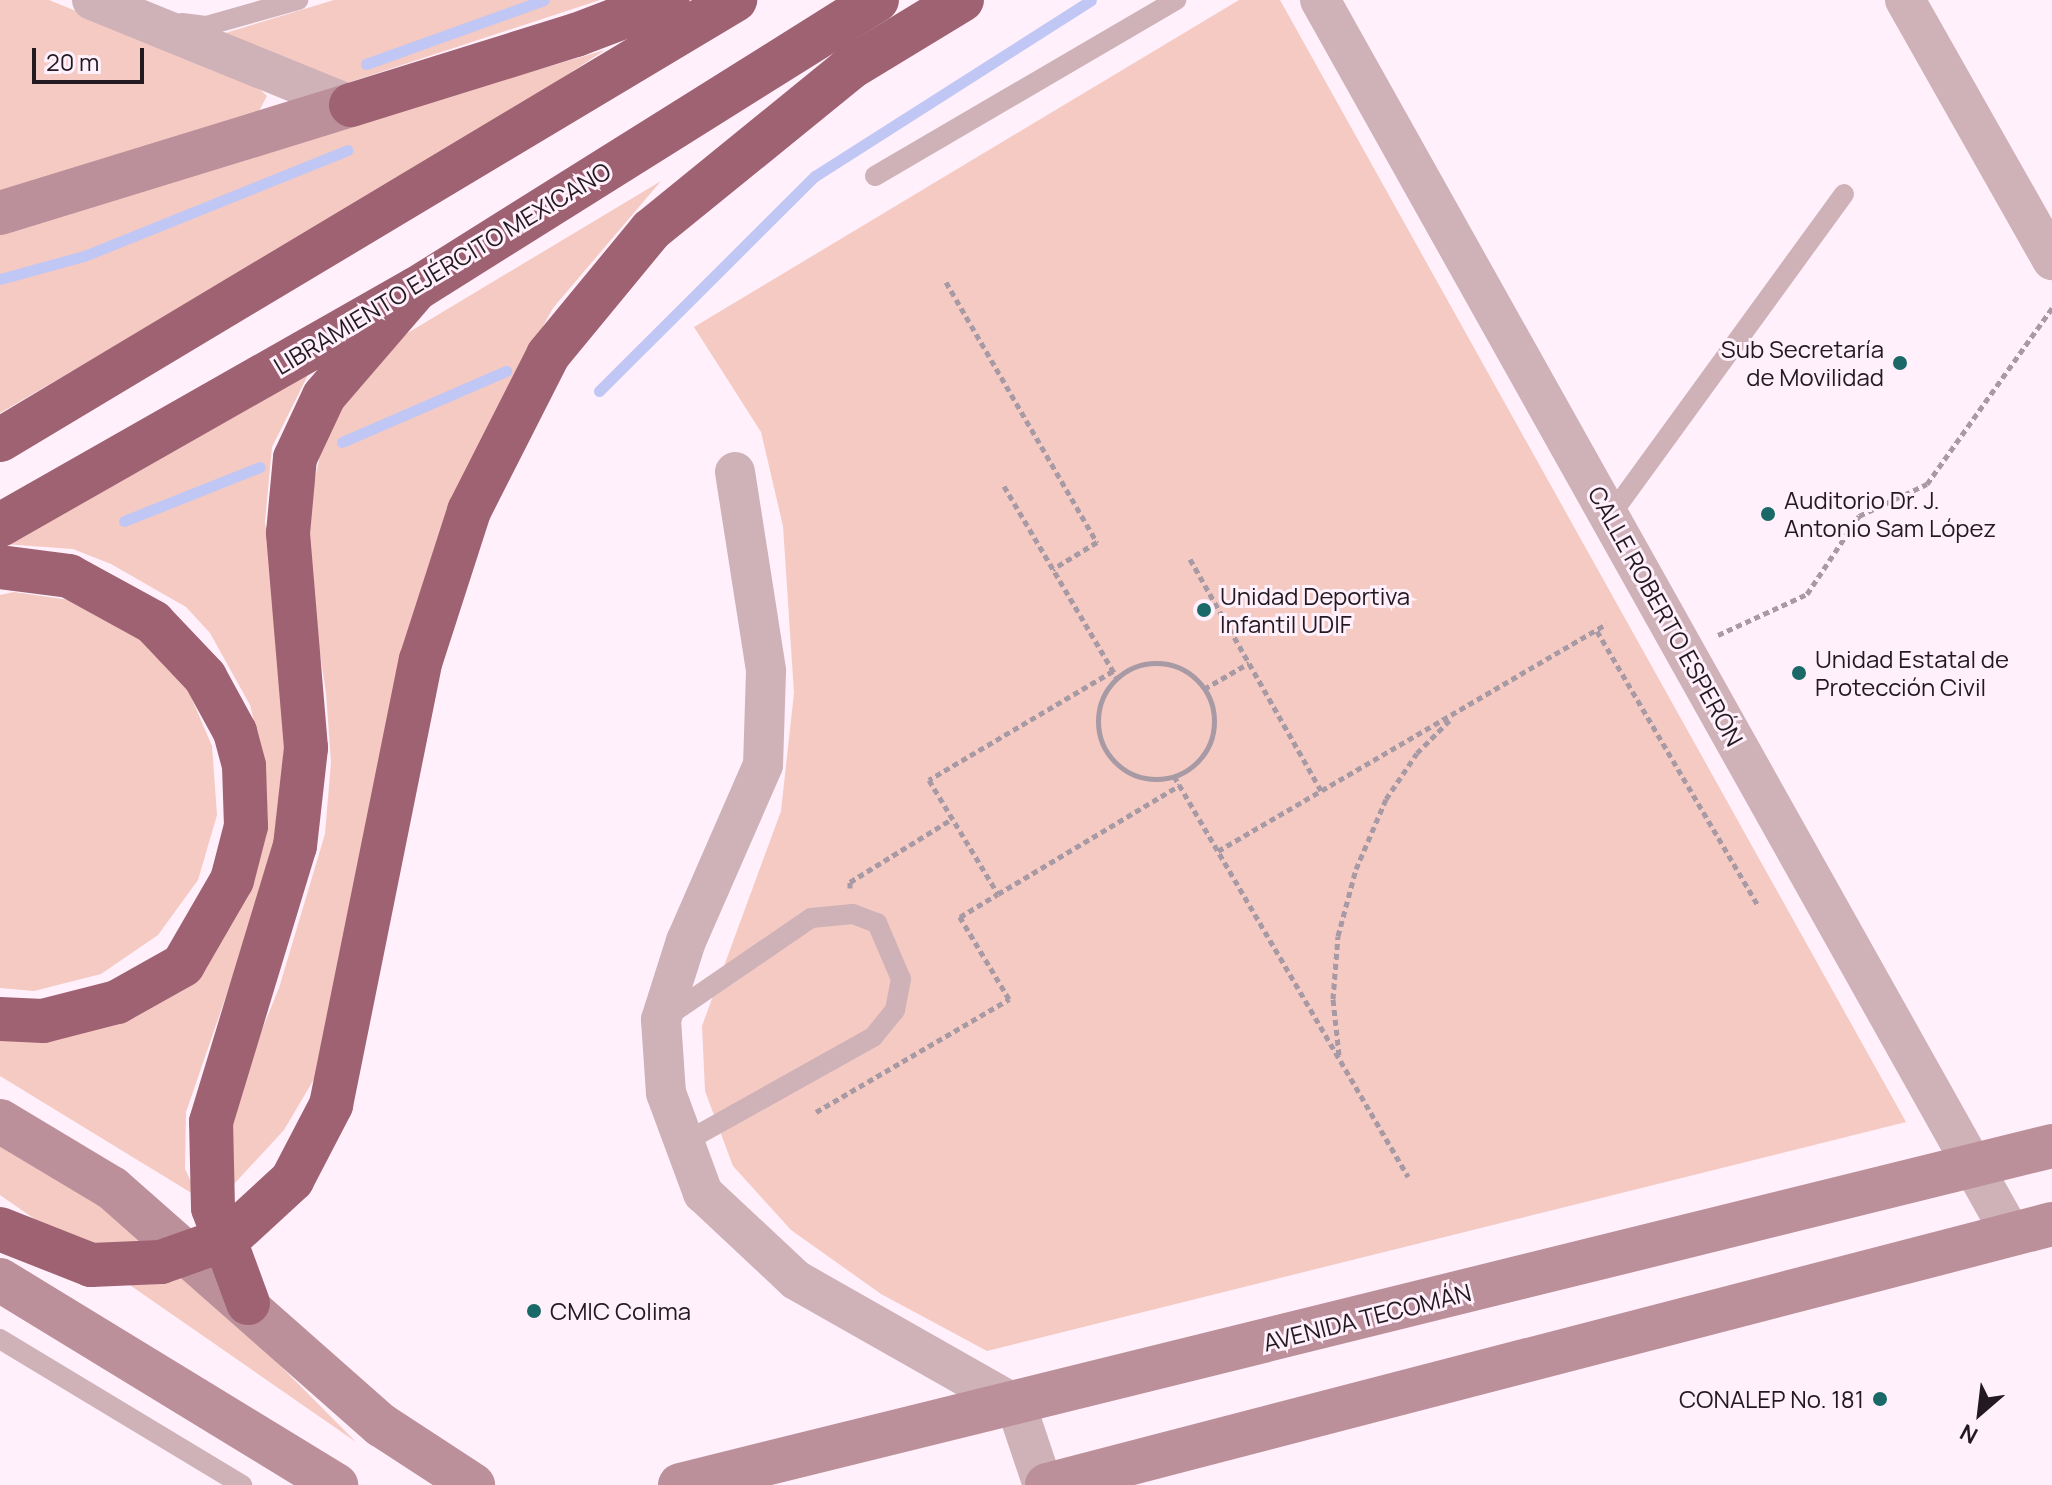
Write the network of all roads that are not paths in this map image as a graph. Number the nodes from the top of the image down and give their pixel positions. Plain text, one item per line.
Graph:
1 (92, 0) edge
2 (298, 0) edge
3 (668, 0) edge
4 (735, 0) edge
5 (877, 0) edge
6 (962, 0) edge
7 (1176, 0) edge
8 (1320, 0) edge
9 (1905, 0) edge
10 (136, 19) junction
11 (351, 105) junction
12 (875, 176) dead end
13 (1844, 194) dead end
14 (0, 213) edge
15 (2052, 260) edge
16 (416, 289) junction
17 (0, 440) edge
18 (735, 472) dead end
19 (1610, 516) junction
20 (0, 525) edge
21 (0, 567) edge
22 (0, 1019) edge
23 (661, 1020) junction
24 (0, 1121) edge
25 (685, 1142) junction
26 (2052, 1146) edge
27 (1975, 1164) junction
28 (2031, 1229) edge
29 (15, 1237) edge
30 (6, 1286) edge
31 (248, 1303) junction
32 (0, 1339) edge
33 (1016, 1405) junction
34 (242, 1485) edge
35 (336, 1485) edge
36 (473, 1485) edge
37 (680, 1485) edge
38 (1045, 1485) edge

1 - 10 street
2 - 10 lane
3 - 11 highway
4 - 17 highway
5 - 16 highway, LIBRAMIENTO EJÉRCITO MEXICANO
6 - 29 highway
7 - 12 lane
8 - 19 street, CALLE ROBERTO ESPERÓN
9 - 15 street
10 - 11 street
11 - 14 street
13 - 19 lane
16 - 20 highway, LIBRAMIENTO EJÉRCITO MEXICANO
16 - 31 highway
18 - 23 street
19 - 27 street, CALLE ROBERTO ESPERÓN
21 - 22 highway
23 - 25 street
23 - 25 lane
24 - 31 street
25 - 33 street
26 - 27 street, AVENIDA TECOMÁN
27 - 28 street, CALLE ROBERTO ESPERÓN
27 - 33 street, AVENIDA TECOMÁN
28 - 38 street
30 - 35 street
31 - 36 street
32 - 34 lane
33 - 37 street, AVENIDA TECOMÁN
33 - 38 street

